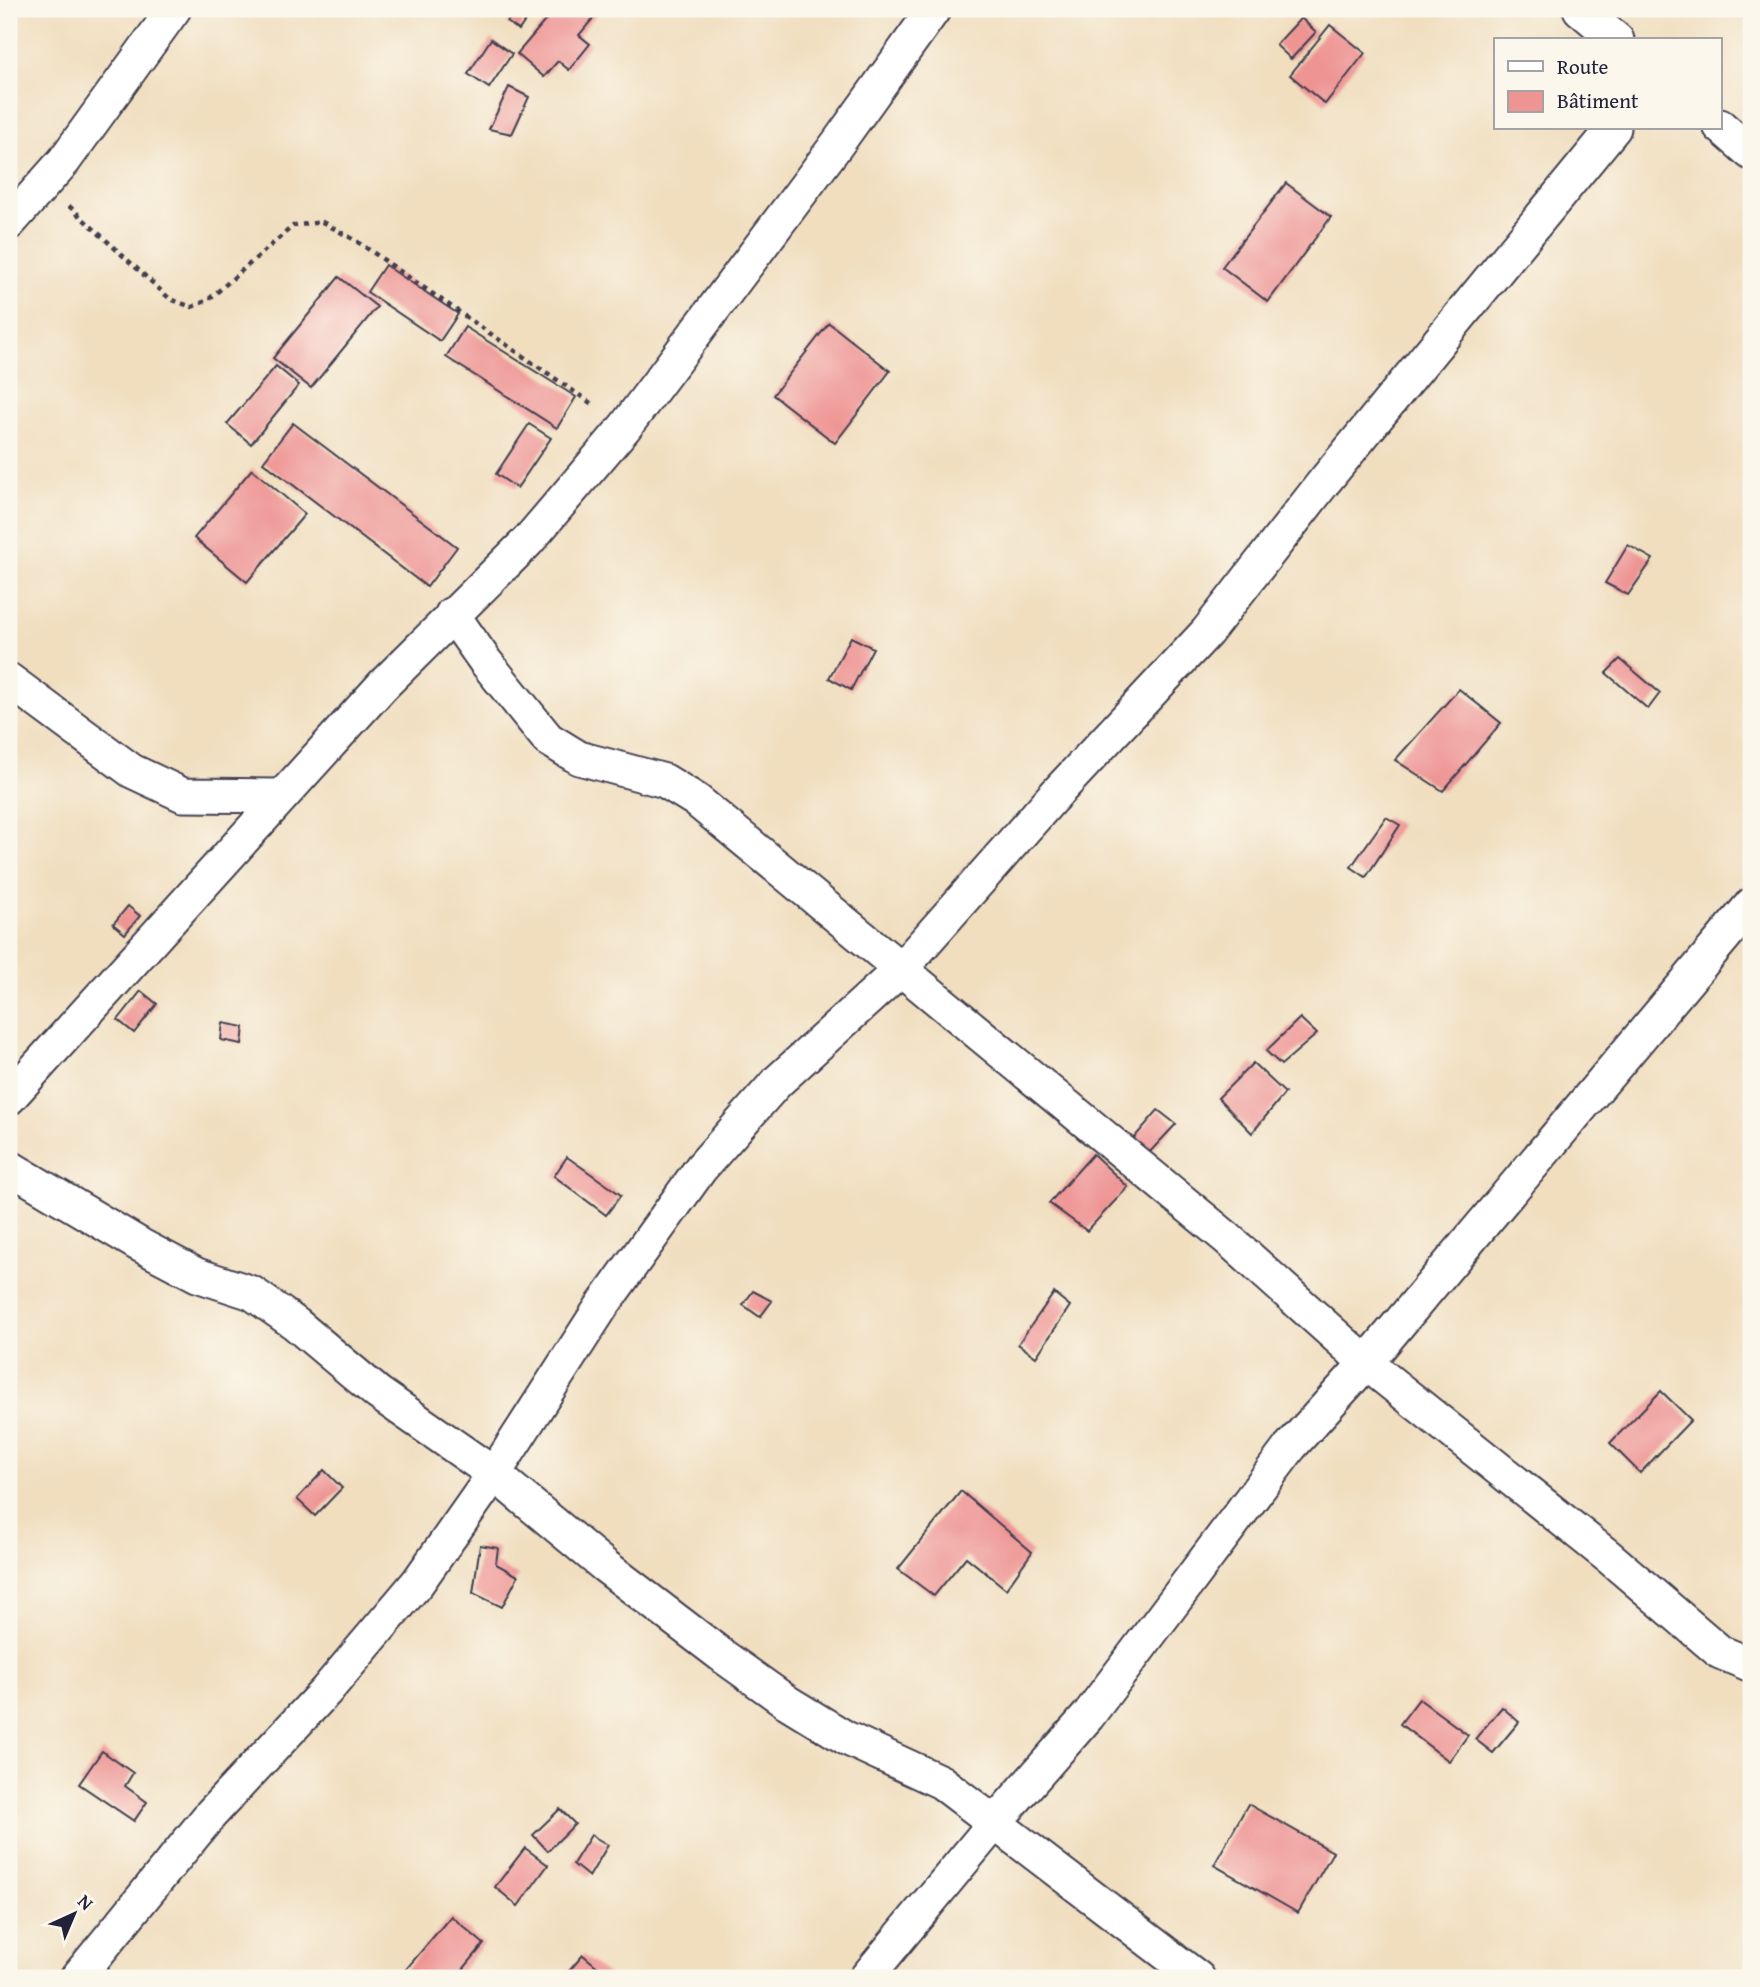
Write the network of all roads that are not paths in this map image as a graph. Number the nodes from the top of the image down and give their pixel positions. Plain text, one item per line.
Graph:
1 (174, 9) edge
2 (934, 9) edge
3 (1580, 9) edge
4 (1615, 38) edge
5 (1722, 128) edge
6 (1612, 130) edge
7 (1751, 153) edge
8 (9, 223) edge
9 (452, 614) junction
10 (9, 680) edge
11 (282, 796) junction
12 (1751, 905) edge
13 (902, 968) junction
14 (9, 1098) edge
15 (9, 1167) edge
16 (1366, 1363) junction
17 (494, 1474) junction
18 (1751, 1665) edge
19 (996, 1821) junction
20 (77, 1978) edge
21 (866, 1978) edge
22 (1198, 1978) edge

1 - 8 street
2 - 9 street
3 - 4 street
5 - 7 street
6 - 13 street
9 - 11 street
9 - 13 street
10 - 11 street
11 - 14 street
12 - 16 street
13 - 16 street
13 - 17 street
15 - 17 street
16 - 18 street
16 - 19 street
17 - 19 street
17 - 20 street
19 - 21 street
19 - 22 street

